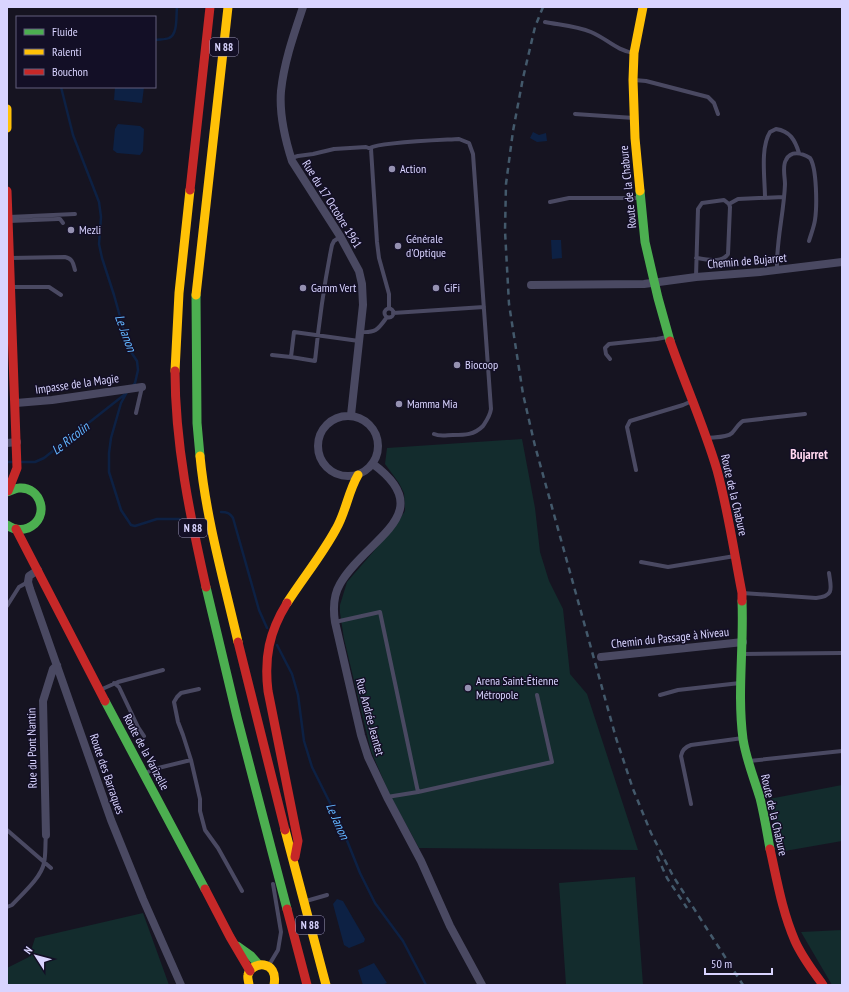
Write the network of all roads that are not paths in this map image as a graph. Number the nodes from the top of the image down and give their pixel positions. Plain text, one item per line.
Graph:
1 (210, 7) edge
2 (228, 7) edge
3 (303, 7) edge
4 (643, 7) edge
5 (545, 22) dead end
6 (634, 53) junction
7 (633, 80) junction
8 (7, 109) edge
9 (575, 114) dead end
10 (718, 114) dead end
11 (634, 118) junction
12 (7, 128) edge
13 (370, 148) junction
14 (800, 153) junction
15 (291, 158) junction
16 (7, 191) edge
17 (784, 197) junction
18 (640, 198) junction
19 (765, 198) junction
20 (550, 202) dead end
21 (729, 204) junction
22 (75, 214) dead end
23 (8, 219) junction
24 (63, 223) dead end
25 (340, 236) junction
26 (809, 241) dead end
27 (10, 258) junction
28 (696, 258) junction
29 (842, 262) edge
30 (75, 270) dead end
31 (777, 270) junction
32 (696, 277) junction
33 (654, 282) junction
34 (531, 286) dead end
35 (11, 287) junction
36 (62, 295) dead end
37 (484, 307) junction
38 (389, 308) junction
39 (393, 313) junction
40 (387, 316) junction
41 (9, 322) edge
42 (360, 332) junction
43 (318, 335) junction
44 (669, 336) junction
45 (359, 341) junction
46 (272, 355) dead end
47 (291, 357) junction
48 (610, 359) dead end
49 (139, 388) joint
50 (692, 401) junction
51 (16, 403) junction
52 (136, 413) dead end
53 (805, 414) dead end
54 (351, 415) junction
55 (434, 434) dead end
56 (707, 438) junction
57 (17, 442) junction
58 (7, 443) edge
59 (373, 464) junction
60 (17, 468) junction
61 (636, 470) dead end
62 (358, 475) junction
63 (29, 489) junction
64 (7, 492) edge
65 (34, 524) junction
66 (7, 525) edge
67 (16, 529) junction
68 (735, 556) junction
69 (641, 562) dead end
70 (38, 570) junction
71 (829, 573) dead end
72 (28, 582) junction
73 (742, 593) junction
74 (7, 606) edge
75 (335, 622) junction
76 (743, 642) junction
77 (842, 653) edge
78 (742, 654) junction
79 (601, 657) dead end
80 (57, 665) junction
81 (163, 670) dead end
82 (114, 683) junction
83 (740, 683) junction
84 (198, 689) dead end
85 (100, 690) junction
86 (537, 695) dead end
87 (660, 695) dead end
88 (144, 736) dead end
89 (743, 738) junction
90 (842, 751) edge
91 (191, 760) junction
92 (748, 761) junction
93 (144, 774) junction
94 (255, 785) junction
95 (418, 792) junction
96 (387, 797) junction
97 (691, 804) dead end
98 (7, 830) edge
99 (46, 835) joint
100 (267, 854) dead end
101 (44, 862) junction
102 (294, 865) junction
103 (51, 868) dead end
104 (272, 876) dead end
105 (242, 891) dead end
106 (327, 895) dead end
107 (304, 902) junction
108 (7, 907) edge
109 (234, 944) junction
110 (259, 965) junction
111 (269, 966) junction
112 (250, 970) junction
113 (181, 985) edge
114 (249, 985) edge
115 (274, 985) edge
116 (307, 985) edge
117 (326, 985) edge
118 (482, 985) edge
119 (823, 985) edge

1 - 94 main road, N 88
2 - 102 main road, N 88
3 - 15 street, Rue du 17 Octobre 1961
4 - 6 main road, Route de la Chabure
5 - 6 lane
6 - 7 main road, Route de la Chabure
7 - 10 lane
7 - 11 main road, Route de la Chabure
8 - 12 main road
9 - 11 lane
11 - 18 main road, Route de la Chabure
13 - 15 lane
13 - 37 lane
13 - 38 lane
14 - 17 lane
14 - 19 lane
14 - 26 lane
15 - 25 street, Rue du 17 Octobre 1961
16 - 23 main road
17 - 19 lane
17 - 31 lane
18 - 20 lane
18 - 33 main road, Route de la Chabure
19 - 21 lane
21 - 28 lane
21 - 28 lane
22 - 23 lane
23 - 24 lane
23 - 27 main road
25 - 42 street, Rue du 17 Octobre 1961
25 - 43 lane
27 - 30 lane
27 - 35 main road
28 - 32 lane
29 - 31 street, Chemin de Bujarret
31 - 32 street, Chemin de Bujarret
32 - 33 street, Chemin de Bujarret
33 - 34 street, Chemin de Bujarret
33 - 44 main road, Route de la Chabure
35 - 36 lane
35 - 41 main road
37 - 39 lane
37 - 55 lane
38 - 39 lane
38 - 40 lane
39 - 40 lane
40 - 42 lane
41 - 51 main road
42 - 45 street, Rue du 17 Octobre 1961
43 - 45 lane
43 - 47 lane
43 - 47 lane
44 - 48 lane
44 - 50 main road, Route de la Chabure
45 - 54 street, Rue du 17 Octobre 1961
46 - 47 lane
49 - 51 street, Impasse de la Magie
49 - 52 lane
50 - 56 main road, Route de la Chabure
50 - 61 lane
51 - 57 main road
53 - 56 lane
54 - 59 street
54 - 62 street
56 - 68 main road, Route de la Chabure
57 - 58 street
57 - 60 main road
59 - 62 street
59 - 75 street, Rue Andrée Jeantet
60 - 63 main road
60 - 64 main road
62 - 102 main road
63 - 64 main road
63 - 65 main road
65 - 67 main road
65 - 70 main road
66 - 67 main road
67 - 70 main road
68 - 69 lane
68 - 73 main road, Route de la Chabure
70 - 72 street
70 - 85 main road, Route de la Varizelle
71 - 73 lane
72 - 74 lane
72 - 80 street, Route des Barraques
73 - 76 main road, Route de la Chabure
75 - 95 lane
75 - 96 street, Rue Andrée Jeantet
76 - 78 main road, Route de la Chabure
76 - 79 street, Chemin du Passage à Niveau
77 - 78 lane
78 - 83 main road, Route de la Chabure
80 - 99 street, Rue du Pont Nantin
80 - 113 street, Route des Barraques
81 - 82 lane
82 - 85 lane
82 - 88 lane
83 - 87 lane
83 - 89 main road, Route de la Chabure
84 - 91 lane
85 - 93 main road, Route de la Varizelle
86 - 95 lane
89 - 92 main road, Route de la Chabure
89 - 97 lane
90 - 92 lane
91 - 93 lane
91 - 105 lane
92 - 119 main road, Route de la Chabure
93 - 109 main road, Route de la Varizelle
94 - 100 lane
94 - 116 main road, N 88
95 - 96 lane
96 - 118 street, Rue Andrée Jeantet
98 - 101 lane
99 - 101 lane
101 - 103 lane
101 - 108 lane
102 - 107 main road, N 88
104 - 111 lane
106 - 107 lane
107 - 117 main road, N 88
109 - 110 main road, Route de la Varizelle
109 - 112 main road, Route de la Varizelle
110 - 111 main road
110 - 112 main road
111 - 115 main road
112 - 114 main road

